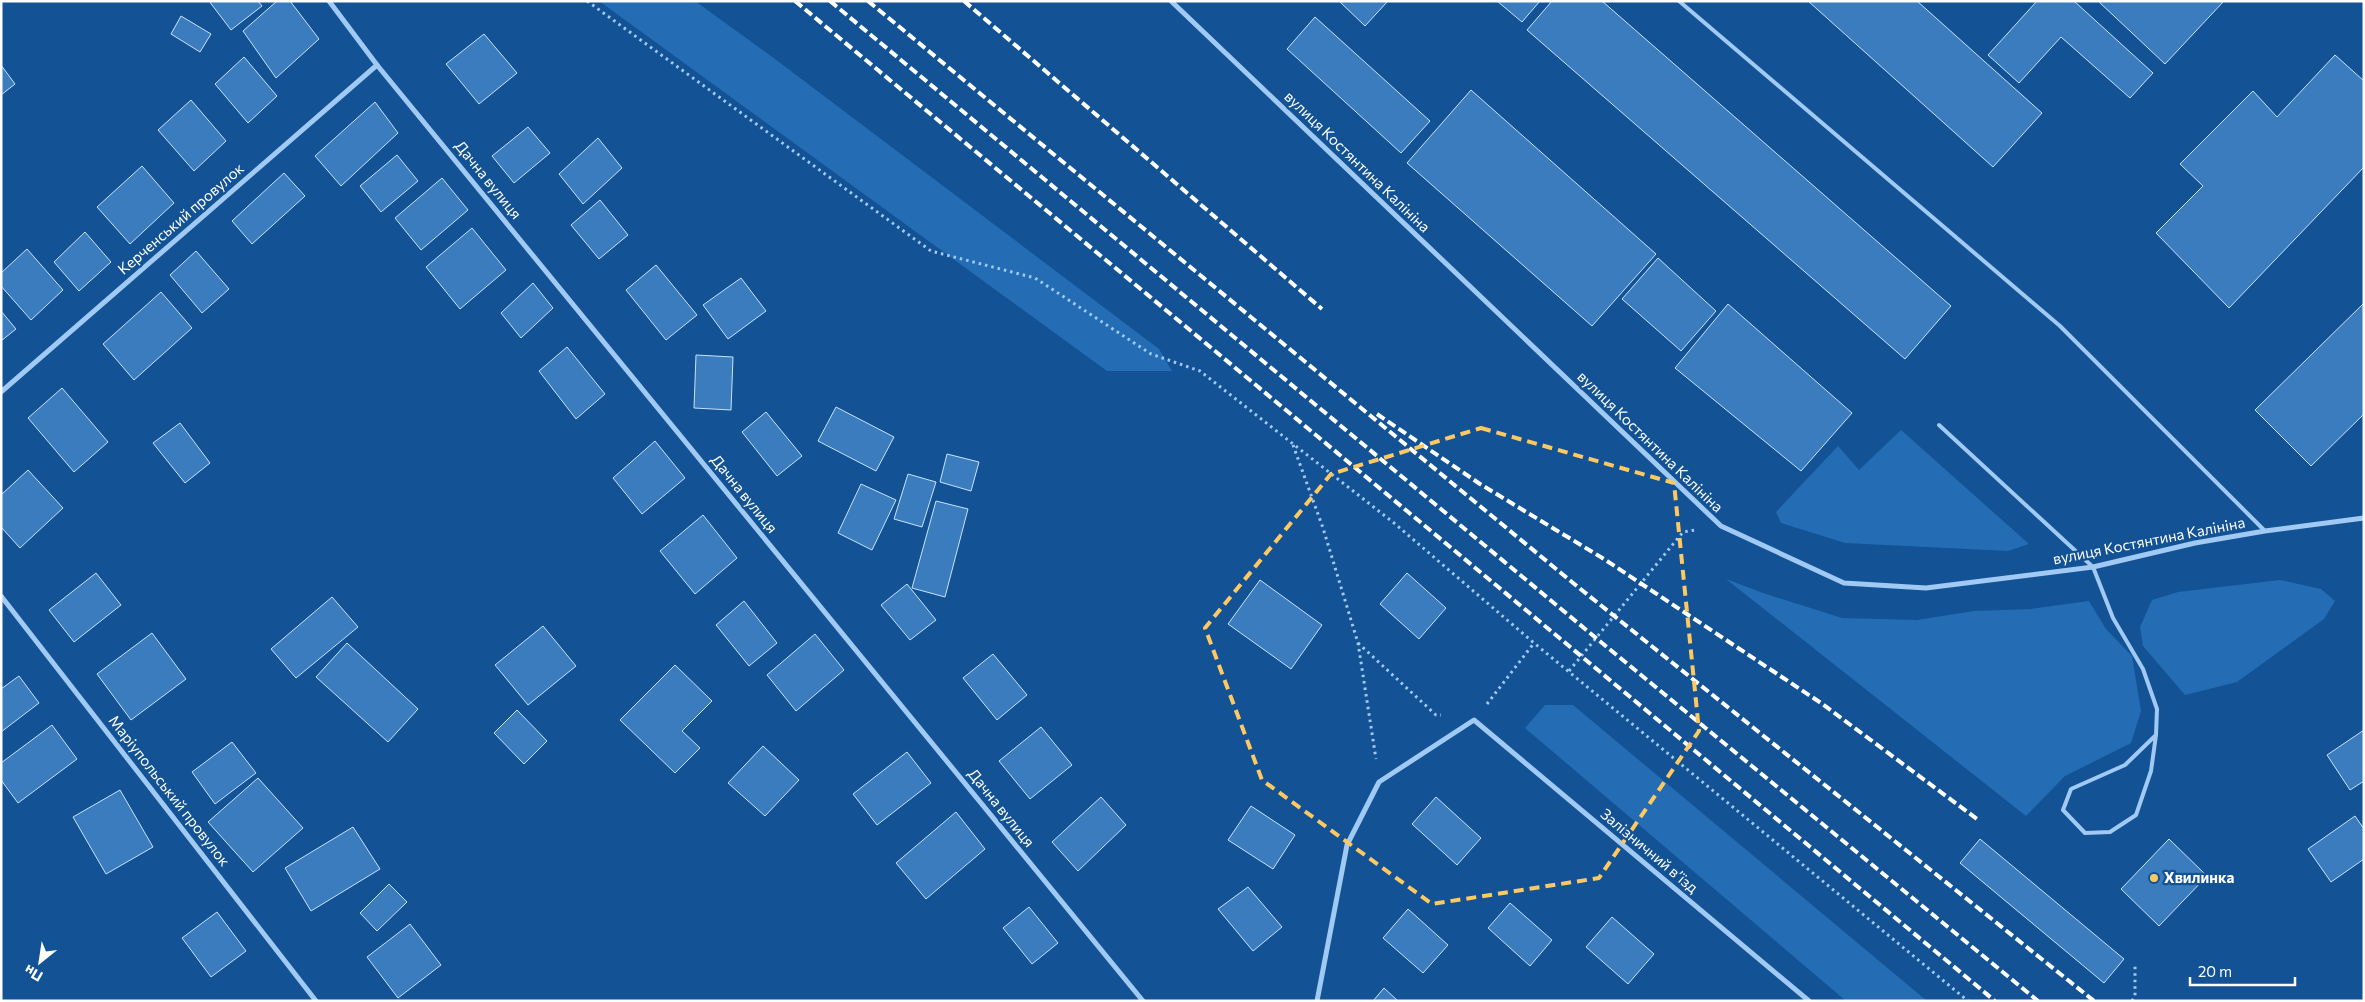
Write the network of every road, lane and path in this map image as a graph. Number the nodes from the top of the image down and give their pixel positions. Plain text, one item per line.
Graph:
1 (329, 1) edge
2 (586, 1) edge
3 (1171, 1) edge
4 (1679, 1) edge
5 (378, 65) junction
6 (1, 392) edge
7 (1939, 425) dead end
8 (1293, 445) junction
9 (2364, 518) edge
10 (1721, 526) junction
11 (2266, 531) junction
12 (2093, 567) junction
13 (1, 596) edge
14 (1358, 643) junction
15 (1534, 643) junction
16 (1569, 671) junction
17 (1474, 720) junction
18 (2156, 735) junction
19 (1379, 782) junction
20 (2135, 963) dead end
21 (316, 1001) edge
22 (1142, 1001) edge
23 (1317, 1001) edge
24 (1809, 1001) edge
25 (1968, 1001) edge
26 (2132, 1001) edge

1 - 5 street, Дачна вулиця
2 - 8 path
3 - 10 street, вулиця Костянтина Калініна
4 - 11 lane
5 - 6 street, Керченський провулок
5 - 22 street, Дачна вулиця
7 - 12 lane
8 - 14 path
8 - 15 path
9 - 11 street, вулиця Костянтина Калініна
10 - 12 street, вулиця Костянтина Калініна
10 - 16 path
11 - 12 street, вулиця Костянтина Калініна
12 - 18 lane
13 - 21 street, Маріупольський провулок
14 - 17 path
14 - 19 path
15 - 16 path
15 - 17 path
16 - 25 path
17 - 19 street
17 - 24 street, Залізничний в’їзд
18 - 18 lane
19 - 23 street
20 - 26 path

